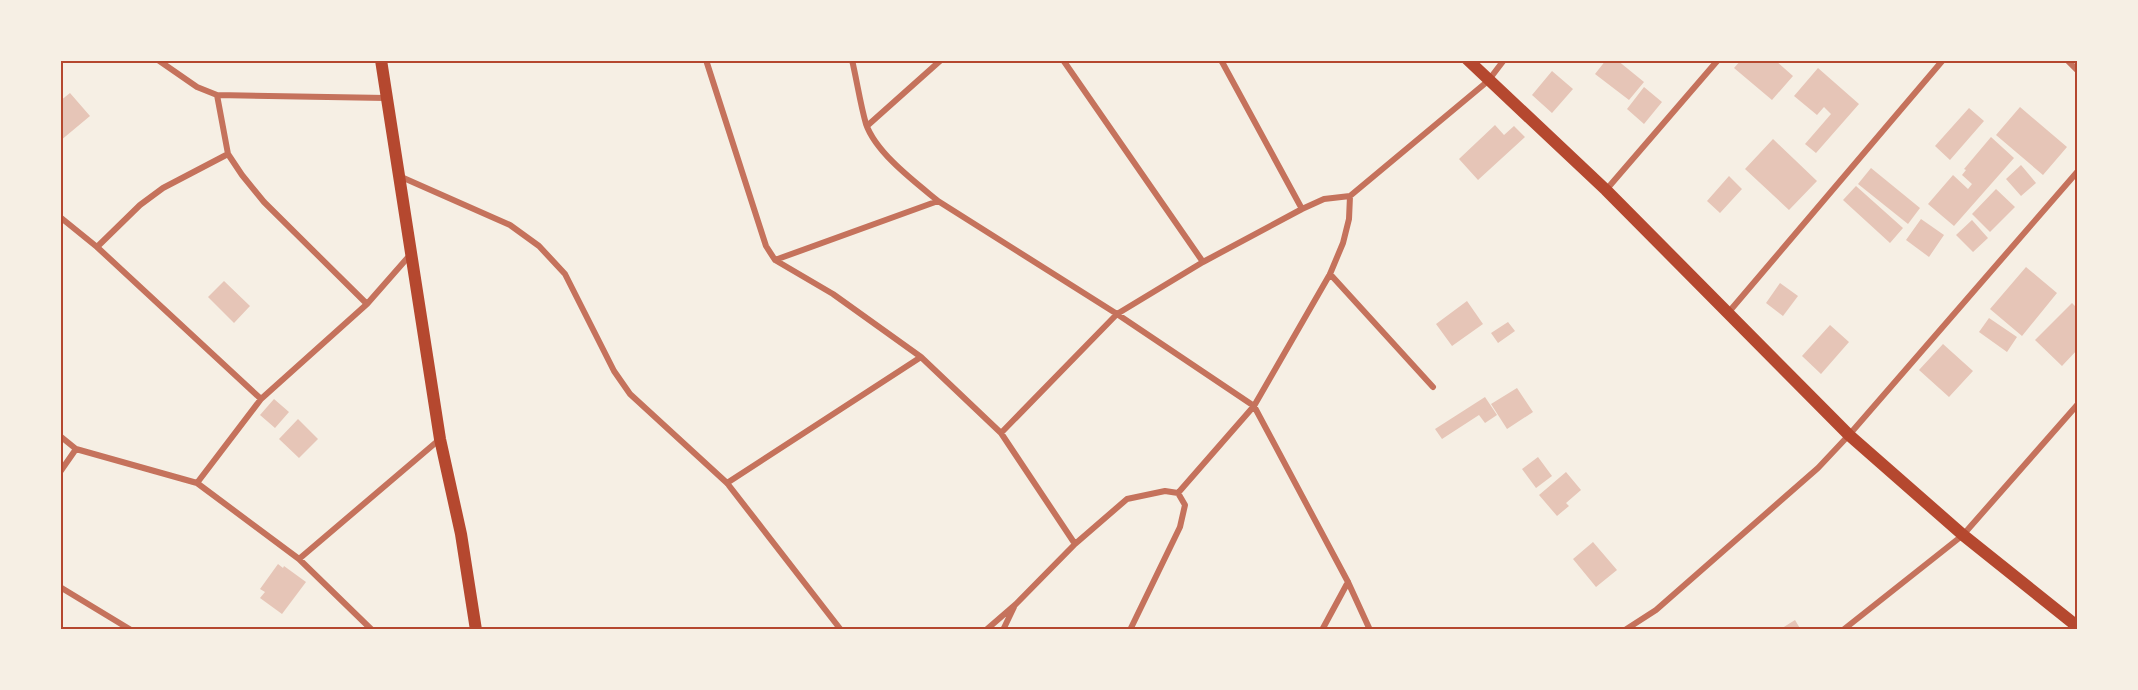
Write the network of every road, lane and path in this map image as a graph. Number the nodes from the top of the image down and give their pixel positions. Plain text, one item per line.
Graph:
1 (158, 60) edge
2 (381, 60) edge
3 (706, 60) edge
4 (852, 60) edge
5 (941, 60) edge
6 (1063, 60) edge
7 (1221, 60) edge
8 (1468, 60) edge
9 (1504, 60) edge
10 (1718, 60) edge
11 (1943, 60) edge
12 (2067, 60) edge
13 (2078, 71) edge
14 (1488, 81) junction
15 (217, 95) junction
16 (387, 98) junction
17 (867, 126) junction
18 (228, 154) junction
19 (2078, 171) edge
20 (399, 176) junction
21 (1606, 190) junction
22 (1350, 196) junction
23 (938, 201) junction
24 (1302, 209) junction
25 (60, 217) edge
26 (98, 247) junction
27 (413, 252) junction
28 (775, 260) junction
29 (1203, 262) junction
30 (1330, 274) junction
31 (367, 304) junction
32 (1728, 313) junction
33 (1117, 314) junction
34 (921, 357) junction
35 (1433, 387) dead end
36 (261, 399) junction
37 (2078, 404) edge
38 (1254, 406) junction
39 (1001, 433) junction
40 (1849, 435) junction
41 (60, 436) edge
42 (440, 439) junction
43 (76, 449) junction
44 (60, 472) edge
45 (197, 483) junction
46 (727, 483) junction
47 (1178, 493) junction
48 (1963, 535) junction
49 (1075, 544) junction
50 (299, 559) junction
51 (1348, 582) junction
52 (60, 586) edge
53 (1016, 604) junction
54 (2078, 627) edge
55 (1847, 629) edge
56 (131, 630) edge
57 (372, 630) edge
58 (476, 630) edge
59 (842, 630) edge
60 (986, 630) edge
61 (1003, 630) edge
62 (1130, 630) edge
63 (1322, 630) edge
64 (1370, 630) edge
65 (1625, 630) edge

1 - 15 street
2 - 16 main road
3 - 28 street
4 - 17 street
5 - 17 street
6 - 29 street
7 - 24 street
8 - 14 main road
9 - 14 street
10 - 21 street
11 - 32 street
12 - 13 street
14 - 21 main road
14 - 22 street
15 - 16 street
15 - 18 street
16 - 20 main road
17 - 23 street
18 - 26 street
18 - 31 street
19 - 40 street
20 - 27 main road
20 - 46 street
21 - 32 main road
22 - 24 street
22 - 30 street
23 - 28 street
23 - 33 street
24 - 29 street
25 - 26 street
26 - 36 street
27 - 31 street
27 - 42 main road
28 - 34 street
29 - 33 street
30 - 35 street
30 - 38 street
31 - 36 street
32 - 40 main road
33 - 38 street
33 - 39 street
34 - 39 street
34 - 46 street
36 - 45 street
37 - 48 street
38 - 47 street
38 - 51 street
39 - 49 street
40 - 48 main road
40 - 65 street
41 - 43 street
42 - 50 street
42 - 58 main road
43 - 44 street
43 - 45 street
45 - 50 street
46 - 59 street
47 - 49 street
47 - 62 street
48 - 54 main road
48 - 55 street
49 - 53 street
50 - 57 street
51 - 63 street
51 - 64 street
52 - 56 street
53 - 60 street
53 - 61 street

